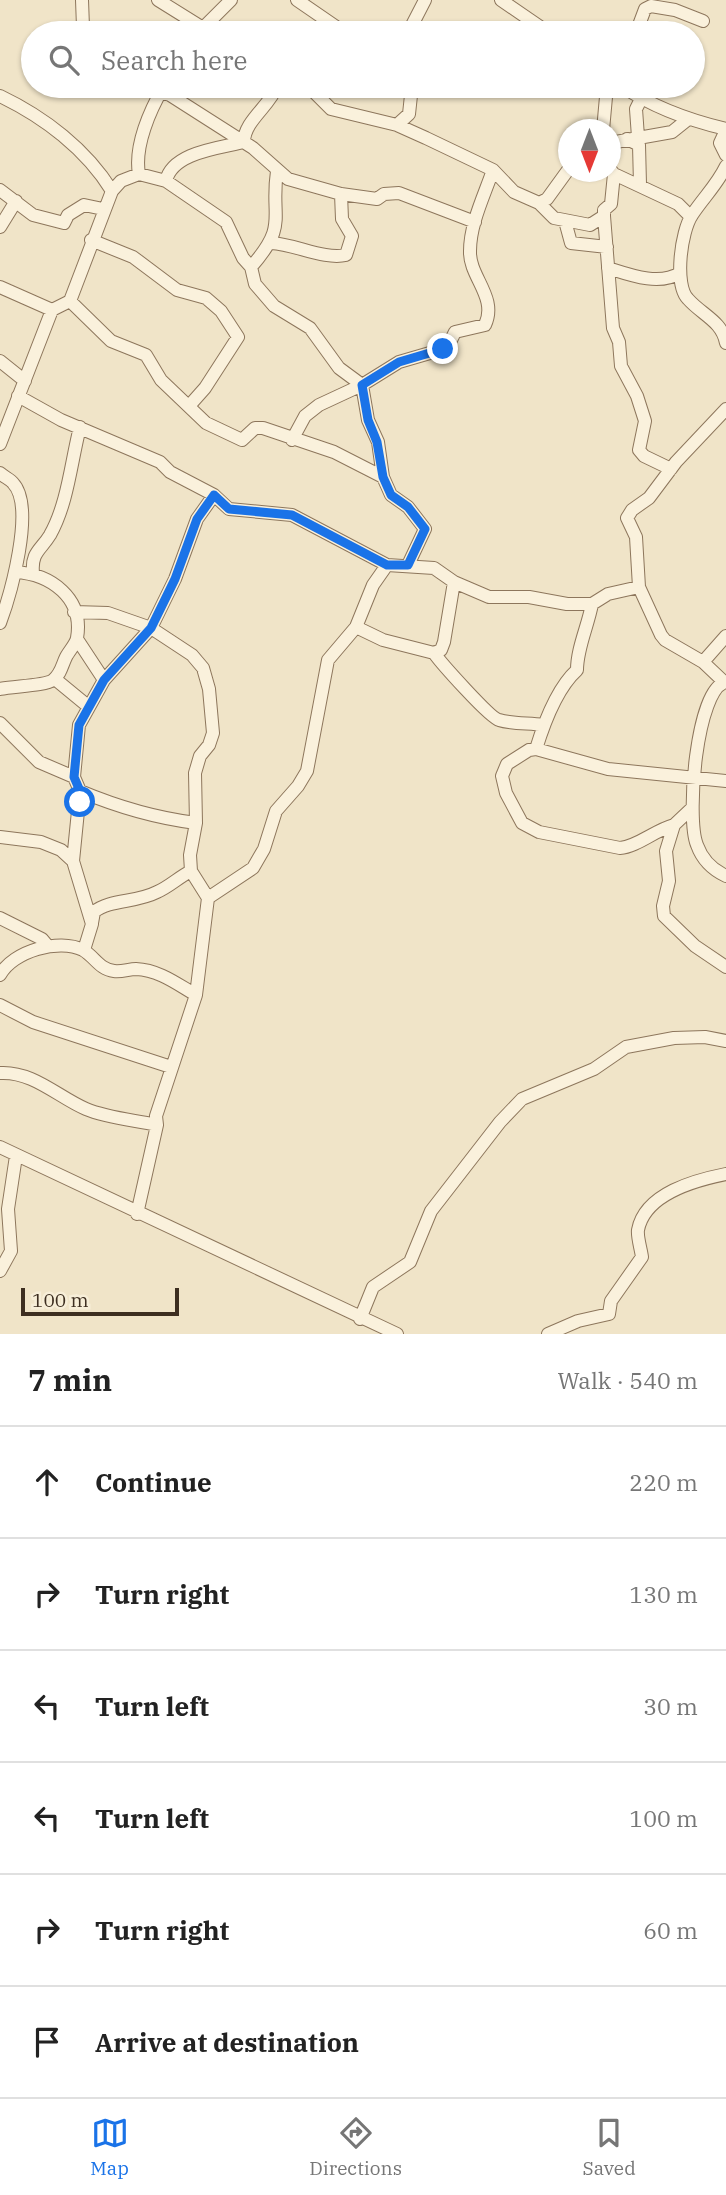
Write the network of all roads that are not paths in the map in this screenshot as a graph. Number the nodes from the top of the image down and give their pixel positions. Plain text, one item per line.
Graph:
1 (82, 0) edge
2 (158, 0) edge
3 (231, 0) edge
4 (297, 0) edge
5 (425, 0) edge
6 (500, 0) edge
7 (527, 0) edge
8 (521, 14) junction
9 (83, 21) edge
10 (188, 21) edge
11 (212, 21) edge
12 (325, 21) edge
13 (414, 21) edge
14 (531, 21) edge
15 (640, 21) edge
16 (703, 21) dead end
17 (0, 96) edge
18 (159, 98) edge
19 (178, 98) edge
20 (271, 98) edge
21 (320, 98) edge
22 (411, 98) edge
23 (606, 98) edge
24 (641, 99) joint
25 (604, 119) edge
26 (687, 120) junction
27 (397, 125) junction
28 (726, 130) edge
29 (632, 138) junction
30 (621, 141) edge
31 (244, 142) junction
32 (726, 155) edge
33 (726, 166) edge
34 (492, 170) junction
35 (277, 171) junction
36 (139, 174) junction
37 (621, 175) edge
38 (166, 181) junction
39 (560, 182) edge
40 (612, 182) edge
41 (640, 184) junction
42 (0, 190) edge
43 (112, 191) junction
44 (341, 194) junction
45 (16, 201) junction
46 (539, 204) junction
47 (103, 209) junction
48 (604, 216) junction
49 (690, 216) junction
50 (565, 221) junction
51 (475, 222) junction
52 (0, 227) edge
53 (91, 240) junction
54 (271, 243) junction
55 (607, 247) junction
56 (251, 267) junction
57 (608, 268) junction
58 (680, 273) junction
59 (0, 287) edge
60 (70, 301) junction
61 (52, 310) junction
62 (726, 345) edge
63 (726, 357) edge
64 (0, 361) edge
65 (25, 381) junction
66 (362, 385) junction
67 (18, 396) junction
68 (189, 406) junction
69 (726, 409) edge
70 (80, 427) junction
71 (292, 440) junction
72 (0, 444) edge
73 (671, 469) junction
74 (0, 473) edge
75 (383, 477) junction
76 (214, 495) junction
77 (22, 535) junction
78 (36, 549) junction
79 (387, 565) junction
80 (408, 565) junction
81 (15, 572) junction
82 (33, 573) junction
83 (454, 582) junction
84 (639, 587) junction
85 (592, 604) junction
86 (74, 612) junction
87 (0, 623) edge
88 (356, 627) junction
89 (151, 628) junction
90 (726, 636) edge
91 (77, 639) junction
92 (434, 653) junction
93 (703, 662) junction
94 (55, 679) junction
95 (104, 680) junction
96 (724, 682) edge
97 (0, 689) edge
98 (89, 707) junction
99 (0, 723) edge
100 (543, 725) junction
101 (537, 749) junction
102 (74, 777) junction
103 (693, 779) junction
104 (726, 781) edge
105 (80, 791) junction
106 (692, 808) junction
107 (196, 823) junction
108 (674, 825) junction
109 (0, 837) edge
110 (73, 861) junction
111 (191, 871) junction
112 (726, 876) edge
113 (208, 898) junction
114 (0, 918) edge
115 (92, 924) junction
116 (47, 945) junction
117 (84, 950) junction
118 (726, 967) edge
119 (0, 975) edge
120 (196, 995) junction
121 (0, 1005) edge
122 (726, 1041) edge
123 (171, 1067) junction
124 (0, 1073) edge
125 (157, 1125) junction
126 (0, 1147) edge
127 (16, 1156) junction
128 (726, 1174) edge
129 (137, 1213) junction
130 (0, 1271) edge
131 (360, 1319) junction
132 (397, 1334) edge
133 (548, 1334) edge

1 - 9 street
2 - 10 street
3 - 11 street
4 - 12 street
5 - 13 street
6 - 8 street
7 - 8 street
8 - 14 street
15 - 16 street
17 - 43 street
18 - 36 street
19 - 31 street
20 - 31 street
21 - 27 street
22 - 27 street
23 - 25 street
24 - 26 street
24 - 29 street
26 - 28 street
26 - 29 street
27 - 34 street
28 - 32 street
29 - 30 street
29 - 41 street
31 - 35 street
31 - 38 street
33 - 49 street
34 - 46 street
34 - 51 street
35 - 44 street
35 - 54 street
36 - 38 street
36 - 43 street
37 - 41 street
38 - 56 street
39 - 46 street
40 - 48 street
41 - 49 street
42 - 45 street
43 - 47 street
44 - 51 street
44 - 54 street
45 - 47 street
45 - 52 street
46 - 50 street
47 - 53 street
48 - 50 street
48 - 55 street
49 - 58 street
50 - 55 street
51 - 66 street
53 - 60 street
53 - 68 street
54 - 56 street
55 - 57 street
56 - 66 street
57 - 58 street
57 - 73 street
58 - 62 street
59 - 61 street
60 - 61 street
60 - 68 street
61 - 65 street
62 - 63 street
64 - 65 street
65 - 67 street
66 - 71 street
66 - 75 street
67 - 70 street
67 - 72 street
68 - 71 street
69 - 73 street
70 - 76 street
70 - 78 street
71 - 75 street
73 - 84 street
74 - 77 street
75 - 80 street
76 - 79 street
76 - 89 street
77 - 78 street
77 - 81 street
78 - 82 street
79 - 80 street
79 - 88 street
80 - 83 street
81 - 82 street
81 - 87 street
82 - 86 street
83 - 85 street
83 - 92 street
84 - 85 street
84 - 93 street
85 - 100 street
86 - 89 street
86 - 91 street
88 - 92 street
88 - 113 street
89 - 95 street
89 - 107 street
90 - 93 street
91 - 94 street
91 - 95 street
92 - 100 street
93 - 96 street
94 - 97 street
94 - 98 street
95 - 98 street
96 - 103 street
98 - 102 street
99 - 102 street
100 - 101 street
101 - 103 street
101 - 108 street
102 - 105 street
103 - 104 street
103 - 106 street
105 - 107 street
105 - 110 street
106 - 108 street
106 - 112 street
107 - 111 street
108 - 118 street
109 - 110 street
110 - 115 street
111 - 113 street
111 - 115 street
113 - 120 street
114 - 116 street
115 - 117 street
116 - 117 street
116 - 119 street
117 - 120 street
120 - 123 street
121 - 123 street
122 - 131 street
123 - 125 street
124 - 125 street
125 - 129 street
126 - 127 street
127 - 129 street
127 - 130 street
128 - 133 street
129 - 131 street
131 - 132 street

